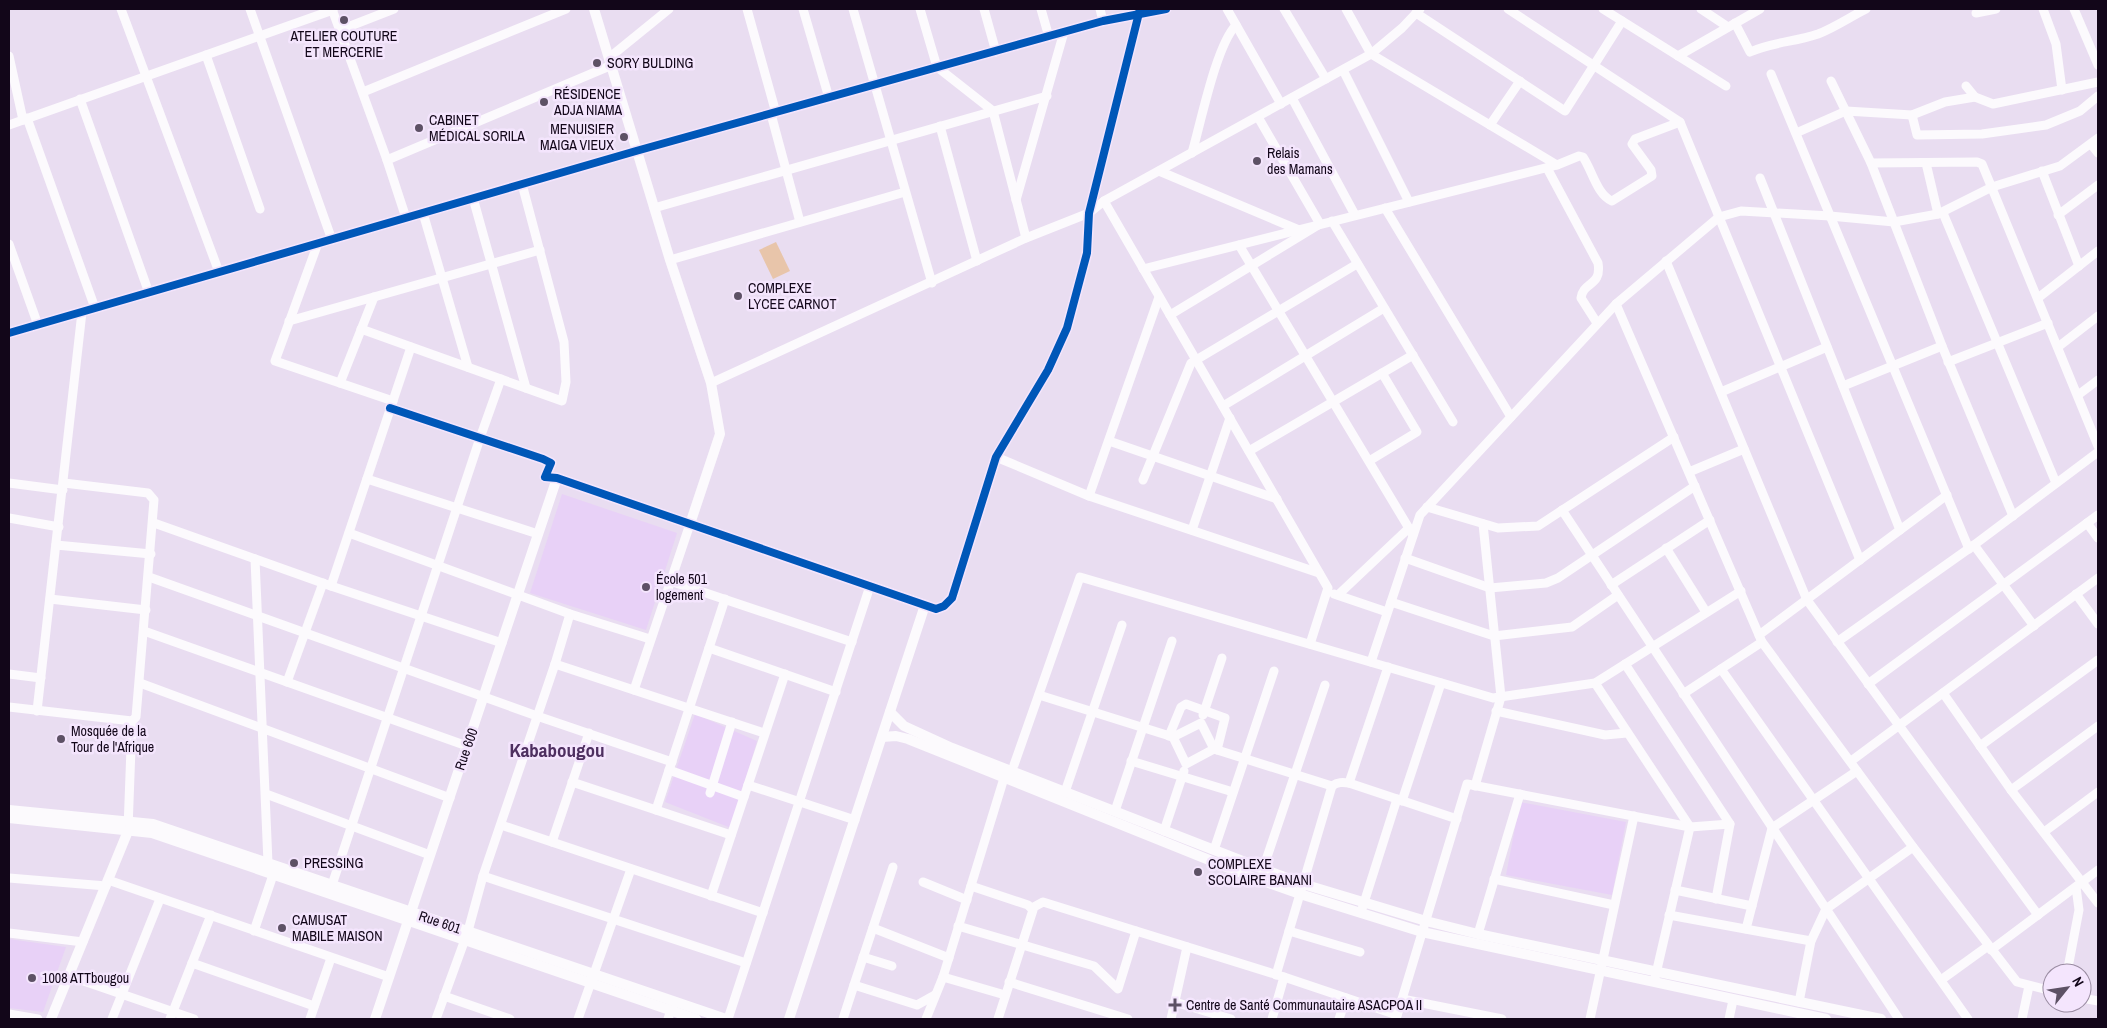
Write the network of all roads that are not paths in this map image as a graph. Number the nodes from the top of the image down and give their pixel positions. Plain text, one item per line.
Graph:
1 (121, 9) edge
2 (250, 9) edge
3 (394, 9) edge
4 (566, 9) edge
5 (594, 9) edge
6 (669, 9) edge
7 (747, 9) edge
8 (803, 9) edge
9 (853, 9) edge
10 (920, 9) edge
11 (984, 9) edge
12 (1041, 9) edge
13 (1100, 9) edge
14 (1166, 9) edge
15 (1227, 9) edge
16 (1284, 9) edge
17 (1346, 9) edge
18 (1407, 9) edge
19 (1508, 9) edge
20 (1603, 9) edge
21 (1701, 9) edge
22 (1760, 9) edge
23 (1866, 9) edge
24 (1996, 9) edge
25 (2043, 9) edge
26 (2074, 9) edge
27 (332, 10) edge
28 (1139, 11) edge
29 (1416, 13) edge
30 (1976, 13) dead end
31 (1103, 21) junction
32 (1622, 21) junction
33 (1236, 25) junction
34 (1732, 25) junction
35 (340, 30) junction
36 (1064, 32) junction
37 (259, 36) junction
38 (1049, 37) junction
39 (996, 52) junction
40 (1372, 54) junction
41 (206, 55) junction
42 (9, 56) edge
43 (1678, 56) junction
44 (611, 61) junction
45 (2098, 65) edge
46 (1594, 66) junction
47 (938, 68) junction
48 (1343, 70) junction
49 (1771, 74) dead end
50 (145, 76) junction
51 (1326, 79) junction
52 (1520, 81) junction
53 (1831, 81) dead end
54 (2098, 82) edge
55 (874, 85) junction
56 (1726, 86) dead end
57 (1966, 86) dead end
58 (2062, 90) junction
59 (363, 92) junction
60 (1047, 96) junction
61 (2098, 96) edge
62 (1975, 97) junction
63 (829, 98) junction
64 (1292, 98) junction
65 (80, 99) junction
66 (1280, 104) junction
67 (993, 111) junction
68 (1846, 112) junction
69 (774, 113) junction
70 (1912, 115) junction
71 (1258, 117) junction
72 (25, 119) junction
73 (1680, 122) junction
74 (9, 125) edge
75 (1490, 125) junction
76 (940, 126) junction
77 (1796, 133) junction
78 (890, 141) junction
79 (2095, 141) edge
80 (636, 151) junction
81 (1192, 153) junction
82 (2098, 153) edge
83 (387, 160) junction
84 (1871, 163) junction
85 (1926, 163) junction
86 (1557, 165) junction
87 (1546, 168) junction
88 (786, 170) junction
89 (1159, 171) junction
90 (2042, 171) junction
91 (1760, 178) dead end
92 (522, 184) junction
93 (2098, 185) edge
94 (1992, 186) junction
95 (905, 192) junction
96 (474, 198) junction
97 (1016, 201) junction
98 (1104, 202) junction
99 (1409, 202) junction
100 (654, 208) junction
101 (1385, 208) junction
102 (260, 209) dead end
103 (1772, 212) junction
104 (423, 213) junction
105 (1089, 213) junction
106 (1940, 213) junction
107 (2058, 215) junction
108 (1355, 216) junction
109 (1830, 216) junction
110 (1719, 217) junction
111 (406, 218) junction
112 (1332, 221) junction
113 (800, 222) junction
114 (1894, 222) junction
115 (1320, 224) junction
116 (1299, 230) junction
117 (1026, 238) junction
118 (332, 240) junction
119 (318, 243) junction
120 (9, 244) edge
121 (1239, 245) junction
122 (540, 250) junction
123 (2098, 251) edge
124 (670, 260) junction
125 (1666, 260) junction
126 (977, 261) junction
127 (492, 263) junction
128 (1357, 264) junction
129 (1252, 265) junction
130 (2079, 266) junction
131 (1143, 269) junction
132 (219, 272) junction
133 (442, 277) junction
134 (932, 283) junction
135 (149, 293) junction
136 (374, 297) junction
137 (1159, 297) junction
138 (2038, 298) junction
139 (1616, 304) junction
140 (95, 308) junction
141 (1384, 308) junction
142 (1279, 311) junction
143 (82, 312) junction
144 (1170, 315) junction
145 (2098, 316) edge
146 (289, 321) junction
147 (1598, 323) junction
148 (2048, 323) junction
149 (38, 325) junction
150 (361, 329) junction
151 (9, 333) edge
152 (1997, 343) junction
153 (1942, 346) junction
154 (411, 347) junction
155 (1827, 347) junction
156 (2058, 347) junction
157 (1413, 355) junction
158 (1306, 356) junction
159 (1196, 360) junction
160 (1948, 362) junction
161 (1780, 366) junction
162 (1893, 366) junction
163 (468, 367) junction
164 (1382, 372) junction
165 (501, 379) junction
166 (2098, 380) edge
167 (711, 383) junction
168 (340, 384) junction
169 (1843, 386) junction
170 (526, 388) junction
171 (1721, 392) junction
172 (2078, 396) junction
173 (1333, 401) junction
174 (392, 405) junction
175 (1223, 406) junction
176 (1511, 416) junction
177 (1230, 418) junction
178 (1453, 422) dead end
179 (1674, 437) junction
180 (480, 438) junction
181 (1109, 441) junction
182 (2098, 446) edge
183 (1744, 449) junction
184 (1249, 451) junction
185 (2098, 452) edge
186 (1152, 456) junction
187 (996, 457) junction
188 (1369, 461) junction
189 (1689, 472) junction
190 (1210, 476) junction
191 (557, 478) junction
192 (367, 479) junction
193 (1142, 480) dead end
194 (9, 483) edge
195 (2056, 483) junction
196 (63, 486) junction
197 (1695, 486) junction
198 (1947, 495) junction
199 (1089, 496) junction
200 (1277, 499) junction
201 (1427, 507) junction
202 (457, 508) junction
203 (1562, 510) junction
204 (2098, 515) edge
205 (2013, 516) junction
206 (9, 518) edge
207 (1710, 520) junction
208 (154, 523) junction
209 (2087, 523) junction
210 (690, 524) junction
211 (1483, 524) junction
212 (58, 527) junction
213 (1192, 530) junction
214 (1900, 530) junction
215 (1411, 531) junction
216 (349, 533) junction
217 (538, 534) junction
218 (2098, 538) edge
219 (56, 545) junction
220 (1971, 547) junction
221 (1666, 548) junction
222 (151, 554) junction
223 (1592, 556) junction
224 (1405, 558) junction
225 (255, 559) junction
226 (1860, 560) junction
227 (438, 567) junction
228 (1319, 572) junction
229 (149, 577) junction
230 (2098, 578) edge
231 (670, 581) junction
232 (327, 584) junction
233 (1611, 585) junction
234 (2003, 585) junction
235 (870, 586) junction
236 (1490, 588) junction
237 (1741, 591) junction
238 (1327, 592) junction
239 (2076, 594) junction
240 (1338, 595) junction
241 (1618, 595) junction
242 (518, 596) junction
243 (50, 599) junction
244 (725, 599) junction
245 (1806, 600) junction
246 (1391, 602) junction
247 (925, 605) junction
248 (146, 610) junction
249 (1387, 612) junction
250 (1706, 612) junction
251 (570, 614) junction
252 (258, 616) junction
253 (422, 617) junction
254 (2098, 624) edge
255 (1122, 625) dead end
256 (2034, 626) junction
257 (144, 631) junction
258 (306, 633) junction
259 (1494, 636) junction
260 (1761, 638) junction
261 (650, 639) junction
262 (1172, 641) dead end
263 (852, 642) junction
264 (1837, 642) junction
265 (502, 643) junction
266 (1310, 644) junction
267 (1652, 647) junction
268 (709, 648) junction
269 (1222, 658) dead end
270 (2098, 660) edge
271 (1371, 662) junction
272 (555, 664) junction
273 (1625, 664) junction
274 (1388, 667) junction
275 (404, 668) junction
276 (1721, 669) junction
277 (1274, 670) dead end
278 (260, 671) junction
279 (9, 674) edge
280 (785, 674) junction
281 (41, 678) junction
282 (287, 682) junction
283 (1441, 682) junction
284 (140, 683) junction
285 (1595, 683) junction
286 (1868, 684) junction
287 (1325, 685) dead end
288 (634, 690) junction
289 (836, 692) junction
290 (1943, 693) junction
291 (1683, 694) junction
292 (1039, 695) junction
293 (484, 696) junction
294 (1501, 697) junction
295 (9, 707) edge
296 (690, 707) junction
297 (37, 710) junction
298 (1205, 710) junction
299 (890, 712) junction
300 (1092, 712) junction
301 (1496, 712) junction
302 (537, 716) junction
303 (388, 718) junction
304 (132, 721) junction
305 (732, 722) junction
306 (1201, 723) junction
307 (1899, 725) junction
308 (2098, 726) edge
309 (263, 727) junction
310 (1143, 728) junction
311 (589, 733) junction
312 (764, 733) junction
313 (1628, 733) junction
314 (1171, 736) junction
315 (882, 737) junction
316 (467, 746) junction
317 (1980, 746) junction
318 (1216, 750) junction
319 (1244, 759) junction
320 (1132, 761) junction
321 (1850, 761) junction
322 (1186, 764) junction
323 (1014, 765) dead end
324 (670, 766) junction
325 (371, 768) junction
326 (1857, 771) junction
327 (1295, 774) junction
328 (1182, 776) junction
329 (1004, 778) junction
330 (572, 782) junction
331 (1349, 783) junction
332 (748, 785) junction
333 (1332, 786) junction
334 (1475, 786) junction
335 (712, 789) junction
336 (2011, 790) junction
337 (1064, 792) junction
338 (1233, 792) junction
339 (2098, 792) edge
340 (266, 794) junction
341 (1520, 794) junction
342 (744, 797) junction
343 (450, 798) junction
344 (1399, 800) junction
345 (1813, 801) junction
346 (799, 802) junction
347 (9, 810) edge
348 (656, 810) junction
349 (1115, 811) junction
350 (1634, 816) junction
351 (9, 818) edge
352 (1457, 819) junction
353 (855, 820) junction
354 (1730, 824) junction
355 (500, 825) junction
356 (128, 826) junction
357 (351, 826) junction
358 (1690, 827) junction
359 (152, 828) junction
360 (1772, 828) junction
361 (1164, 831) junction
362 (2044, 832) junction
363 (731, 835) junction
364 (552, 842) junction
365 (1914, 846) junction
366 (1214, 850) junction
367 (430, 855) junction
368 (268, 863) junction
369 (893, 867) dead end
370 (631, 869) junction
371 (1263, 869) junction
372 (2098, 870) edge
373 (273, 875) junction
374 (483, 876) junction
375 (9, 878) edge
376 (1494, 879) junction
377 (1868, 879) junction
378 (923, 882) dead end
379 (107, 883) junction
380 (2079, 884) junction
381 (332, 885) junction
382 (971, 886) junction
383 (1302, 889) junction
384 (1675, 890) junction
385 (711, 896) junction
386 (160, 899) junction
387 (1716, 899) junction
388 (967, 900) junction
389 (1364, 903) junction
390 (2098, 903) edge
391 (1614, 905) junction
392 (1752, 906) junction
393 (1032, 908) junction
394 (1826, 909) junction
395 (763, 913) junction
396 (1361, 913) junction
397 (211, 915) junction
398 (1669, 915) junction
399 (2038, 915) junction
400 (410, 916) junction
401 (614, 919) junction
402 (1426, 922) junction
403 (958, 926) junction
404 (873, 928) junction
405 (1746, 929) junction
406 (254, 931) junction
407 (1136, 931) junction
408 (1289, 931) junction
409 (9, 932) edge
410 (1422, 932) junction
411 (1478, 934) junction
412 (466, 936) junction
413 (1812, 941) junction
414 (83, 942) junction
415 (1021, 945) junction
416 (1187, 947) junction
417 (1990, 948) junction
418 (1360, 952) dead end
419 (863, 957) junction
420 (331, 958) junction
421 (949, 958) junction
422 (192, 963) junction
423 (746, 963) junction
424 (2069, 963) edge
425 (892, 966) dead end
426 (1603, 966) junction
427 (69, 976) junction
428 (1280, 976) junction
429 (389, 977) junction
430 (943, 977) junction
431 (1655, 977) junction
432 (593, 979) junction
433 (1941, 980) junction
434 (1009, 982) junction
435 (854, 985) junction
436 (2029, 986) junction
437 (2042, 989) edge
438 (122, 994) junction
439 (936, 995) junction
440 (1005, 995) junction
441 (444, 996) junction
442 (1346, 998) junction
443 (1402, 999) junction
444 (1733, 1000) junction
445 (1174, 1002) junction
446 (1800, 1002) junction
447 (314, 1006) junction
448 (671, 1011) edge
449 (9, 1014) edge
450 (171, 1016) edge
451 (492, 1016) edge
452 (1396, 1017) edge
453 (38, 1019) edge
454 (52, 1019) edge
455 (112, 1019) edge
456 (194, 1019) edge
457 (310, 1019) edge
458 (375, 1019) edge
459 (436, 1019) edge
460 (510, 1019) edge
461 (578, 1019) edge
462 (696, 1019) edge
463 (727, 1019) edge
464 (789, 1019) edge
465 (843, 1019) edge
466 (926, 1019) edge
467 (998, 1019) edge
468 (1128, 1019) edge
469 (1171, 1019) edge
470 (1231, 1019) edge
471 (1272, 1019) edge
472 (1339, 1019) edge
473 (1502, 1019) edge
474 (1590, 1019) edge
475 (1729, 1019) edge
476 (1826, 1019) edge
477 (1881, 1019) edge
478 (1899, 1019) edge
479 (1968, 1019) edge
480 (2022, 1019) edge

1 - 50 street
2 - 37 street
3 - 35 street
4 - 59 street
5 - 44 street
6 - 44 street
7 - 69 street
8 - 63 street
9 - 55 street
10 - 47 street
11 - 39 street
12 - 38 street
13 - 31 street
14 - 28 street
15 - 33 street
16 - 51 street
17 - 40 street
18 - 29 street
19 - 46 street
20 - 32 street
21 - 34 street
22 - 34 street
23 - 34 street
24 - 30 street
25 - 58 street
26 - 45 street
27 - 35 street
27 - 37 street
28 - 31 street
28 - 105 street
29 - 40 street
29 - 52 street
31 - 36 street
32 - 43 street
32 - 46 street
33 - 66 street
33 - 81 street
34 - 43 street
35 - 59 street
36 - 38 street
36 - 60 street
37 - 41 street
37 - 118 street
38 - 39 street
39 - 47 street
40 - 48 street
40 - 75 street
41 - 50 street
41 - 102 street
42 - 72 street
43 - 56 street
44 - 80 street
44 - 83 street
46 - 52 street
46 - 73 street
47 - 55 street
47 - 67 street
48 - 51 street
48 - 99 street
49 - 77 street
50 - 65 street
50 - 132 street
51 - 64 street
52 - 75 street
53 - 68 street
54 - 58 street
55 - 63 street
55 - 78 street
57 - 62 street
58 - 62 street
59 - 83 street
60 - 67 street
60 - 97 street
61 - 70 street
62 - 70 street
63 - 69 street
64 - 66 street
64 - 108 street
65 - 72 street
65 - 135 street
66 - 71 street
67 - 76 street
67 - 97 street
68 - 70 street
68 - 77 street
68 - 84 street
69 - 80 street
69 - 88 street
71 - 81 street
71 - 115 street
72 - 74 street
72 - 140 street
73 - 86 street
73 - 110 street
75 - 86 street
76 - 78 street
76 - 126 street
77 - 109 street
78 - 88 street
78 - 95 street
79 - 82 street
79 - 90 street
80 - 92 street
80 - 100 street
81 - 89 street
83 - 111 street
84 - 85 street
84 - 114 street
85 - 94 street
85 - 106 street
86 - 87 street
87 - 99 street
87 - 147 street
88 - 100 street
88 - 113 street
89 - 98 street
89 - 116 street
90 - 94 street
90 - 107 street
91 - 103 street
92 - 96 street
92 - 122 street
93 - 107 street
94 - 106 street
94 - 138 street
95 - 113 street
95 - 134 street
96 - 104 street
96 - 127 street
97 - 117 street
98 - 105 street
98 - 131 street
99 - 101 street
100 - 124 street
101 - 108 street
101 - 176 street
103 - 109 street
103 - 110 street
103 - 155 street
104 - 111 street
104 - 133 street
105 - 117 street
105 - 187 street
106 - 114 street
106 - 152 street
107 - 130 street
108 - 112 street
109 - 114 street
109 - 162 street
110 - 125 street
110 - 161 street
111 - 118 street
112 - 115 street
112 - 128 street
113 - 124 street
114 - 153 street
115 - 116 street
115 - 129 street
116 - 121 street
117 - 126 street
118 - 119 street
119 - 132 street
119 - 146 street
120 - 149 street
121 - 129 street
121 - 131 street
122 - 127 street
122 - 170 street
123 - 130 street
124 - 167 street
125 - 139 street
125 - 171 street
126 - 134 street
127 - 133 street
127 - 170 street
128 - 141 street
128 - 142 street
129 - 142 street
129 - 144 street
130 - 138 street
131 - 137 street
132 - 135 street
133 - 136 street
133 - 163 street
134 - 167 street
135 - 140 street
136 - 146 street
136 - 150 street
137 - 144 street
137 - 181 street
138 - 148 street
139 - 147 street
139 - 179 street
140 - 143 street
141 - 157 street
141 - 158 street
142 - 158 street
142 - 159 street
143 - 149 street
143 - 196 street
144 - 159 street
145 - 156 street
146 - 168 street
147 - 176 street
148 - 152 street
148 - 156 street
149 - 151 street
150 - 154 street
150 - 168 street
152 - 160 street
152 - 195 street
153 - 160 street
153 - 162 street
154 - 163 street
154 - 174 street
155 - 161 street
155 - 169 street
156 - 172 street
157 - 164 street
157 - 178 street
158 - 173 street
158 - 175 street
159 - 175 street
159 - 186 street
160 - 205 street
161 - 171 street
161 - 226 street
162 - 169 street
162 - 198 street
163 - 165 street
164 - 173 street
164 - 188 street
165 - 170 street
165 - 180 street
166 - 172 street
167 - 210 street
168 - 174 street
169 - 214 street
171 - 183 street
172 - 182 street
173 - 184 street
173 - 188 street
174 - 180 street
174 - 192 street
175 - 177 street
176 - 201 street
177 - 184 street
177 - 190 street
179 - 189 street
179 - 203 street
180 - 191 street
180 - 202 street
181 - 186 street
181 - 199 street
183 - 189 street
183 - 245 street
184 - 200 street
185 - 195 street
186 - 190 street
186 - 193 street
187 - 199 street
187 - 247 street
188 - 215 street
189 - 197 street
190 - 200 street
190 - 213 street
191 - 210 street
191 - 217 street, Rue 600
192 - 202 street
192 - 216 street
194 - 196 street
195 - 205 street
196 - 208 street
196 - 212 street
197 - 207 street
197 - 223 street
198 - 214 street
198 - 220 street
199 - 213 street
200 - 228 street
201 - 211 street
201 - 215 street
202 - 217 street
202 - 227 street
203 - 211 street
203 - 223 street
204 - 209 street
205 - 220 street
206 - 212 street
207 - 221 street
207 - 237 street
208 - 222 street
208 - 225 street
209 - 218 street
209 - 234 street
210 - 231 street
210 - 235 street
211 - 236 street
212 - 219 street
213 - 228 street
214 - 226 street
215 - 224 street
215 - 240 street
216 - 227 street
216 - 232 street
217 - 242 street, Rue 600
219 - 222 street
219 - 243 street
220 - 234 street
220 - 264 street
221 - 233 street
221 - 250 street
222 - 229 street
223 - 233 street
223 - 236 street
224 - 236 street
224 - 246 street
225 - 232 street
225 - 252 street
226 - 245 street
227 - 242 street
227 - 253 street
228 - 238 street
229 - 248 street
229 - 252 street
230 - 239 street
231 - 244 street
231 - 261 street
232 - 253 street
232 - 258 street
233 - 241 street
234 - 256 street
234 - 286 street
235 - 247 street
235 - 263 street
236 - 259 street
237 - 250 street
237 - 260 street
238 - 240 street
238 - 266 street
239 - 254 street
239 - 256 street
240 - 249 street
241 - 259 street
241 - 267 street
242 - 251 street
242 - 265 street, Rue 600
243 - 248 street
243 - 281 street
244 - 263 street
244 - 268 street
245 - 260 street
245 - 264 street
246 - 249 street
246 - 259 street
247 - 299 street
248 - 257 street
249 - 271 street
250 - 267 street
251 - 261 street
251 - 272 street
252 - 258 street
252 - 278 street
253 - 265 street
253 - 275 street
255 - 300 street
256 - 290 street
257 - 278 street
257 - 284 street
258 - 275 street
258 - 282 street
259 - 294 street
260 - 276 street
260 - 321 street
261 - 288 street
262 - 310 street
263 - 289 street
264 - 286 street
265 - 293 street, Rue 600
266 - 271 street
266 - 292 street
267 - 273 street
267 - 291 street
268 - 280 street
268 - 296 street
269 - 298 street
270 - 317 street
271 - 274 street
272 - 288 street
272 - 302 street
273 - 285 street
273 - 354 street
274 - 283 street
274 - 331 street
275 - 293 street
275 - 303 street
276 - 291 street
276 - 345 street
277 - 319 street
278 - 282 street
278 - 309 street
279 - 281 street
280 - 289 street
280 - 312 street
281 - 297 street
282 - 303 street
283 - 294 street
283 - 344 street
284 - 304 street
284 - 309 street
285 - 294 street
285 - 313 street
286 - 307 street
287 - 327 street
288 - 296 street
289 - 346 street
290 - 307 street
290 - 317 street
291 - 360 street
292 - 300 street
292 - 323 street
293 - 302 street
293 - 316 street, Rue 600
294 - 301 street
295 - 297 street
296 - 305 street
296 - 324 street
297 - 304 street
298 - 306 street
298 - 314 street
298 - 318 street
299 - 315 street
299 - 337 street
300 - 310 street
300 - 337 street
301 - 313 street
301 - 334 street
302 - 311 street
302 - 355 street
303 - 316 street
303 - 325 street
304 - 356 street
305 - 312 street
305 - 335 street
306 - 314 street
306 - 318 street
307 - 321 street
307 - 399 street
308 - 336 street
309 - 325 street
309 - 340 street
310 - 314 street
310 - 320 street
311 - 324 street
311 - 330 street
312 - 332 street
313 - 358 street
314 - 322 street
315 - 329 street
315 - 353 street
316 - 343 street, Rue 600
317 - 336 street
318 - 319 street
318 - 322 street
319 - 327 street
319 - 338 street
320 - 328 street
320 - 349 street
321 - 326 street
322 - 328 street
324 - 335 street
324 - 348 street
325 - 343 street
325 - 357 street
326 - 345 street
326 - 365 street
327 - 333 street
327 - 371 street
328 - 338 street
328 - 361 street
329 - 382 street
329 - 383 street
330 - 348 street
330 - 364 street
331 - 333 street
331 - 344 street
332 - 342 street
332 - 346 street
333 - 383 street
334 - 341 street
334 - 352 street
335 - 342 street
336 - 362 street
337 - 349 street
338 - 366 street
339 - 362 street
340 - 357 street
340 - 368 street
341 - 350 street
341 - 376 street
342 - 363 street
343 - 367 street, Rue 600
344 - 352 street
344 - 389 street
345 - 360 street
345 - 377 street
346 - 353 street
346 - 395 street
347 - 356 street
348 - 363 street
349 - 361 street
350 - 358 street
350 - 391 street
351 - 356 street
352 - 402 street
353 - 464 street
354 - 358 street
354 - 387 street
355 - 364 street
355 - 374 street
356 - 359 street
356 - 379 street
357 - 367 street
357 - 381 street
358 - 384 street
359 - 368 street, Rue 601
359 - 373 street, Rue 601
360 - 392 street
360 - 394 street
361 - 366 street
362 - 380 street
363 - 385 street
364 - 370 street
365 - 377 street
365 - 417 street
366 - 371 street
367 - 400 street, Rue 600
368 - 381 street, Rue 601
369 - 404 street
370 - 385 street
370 - 401 street
371 - 383 street
372 - 380 street
373 - 400 street, Rue 601
373 - 406 street
374 - 401 street
374 - 412 street
375 - 379 street
376 - 391 street
376 - 411 street
377 - 394 street
377 - 433 street
378 - 388 street
379 - 386 street
379 - 414 street
380 - 390 street
380 - 399 street
380 - 424 street
381 - 400 street, Rue 601
382 - 388 street
382 - 393 street
383 - 389 street
383 - 396 street
383 - 408 street
384 - 387 street
384 - 398 street
385 - 395 street
386 - 397 street
386 - 438 street
387 - 392 street
388 - 403 street
389 - 396 street
389 - 402 street
391 - 426 street
392 - 405 street
393 - 407 street
393 - 415 street
394 - 413 street
394 - 478 street
395 - 423 street
396 - 410 street
397 - 406 street
397 - 422 street
398 - 405 street
398 - 431 street
399 - 417 street
400 - 412 street, Rue 601
400 - 429 street, Rue 600
401 - 423 street
401 - 432 street
402 - 410 street
402 - 411 street
403 - 415 street
403 - 421 street
404 - 419 street
404 - 421 street
405 - 413 street
406 - 420 street
407 - 415 street
407 - 416 street
408 - 418 street
408 - 428 street
409 - 414 street
410 - 426 street
410 - 443 street
411 - 426 street
412 - 432 street, Rue 601
412 - 441 street
413 - 446 street
414 - 427 street
415 - 434 street
416 - 428 street
416 - 445 street
417 - 433 street
417 - 436 street
419 - 425 street
419 - 435 street
420 - 429 street
420 - 447 street
421 - 430 street
422 - 447 street
422 - 450 street
423 - 463 street
426 - 431 street
426 - 474 street
427 - 438 street
427 - 454 street
428 - 442 street
428 - 471 street
429 - 458 street, Rue 600
430 - 439 street
430 - 440 street
431 - 444 street
431 - 446 street
432 - 448 street, Rue 601
432 - 461 street
433 - 479 street
434 - 440 street
434 - 468 street
435 - 439 street
435 - 465 street
436 - 437 street
436 - 480 street
438 - 450 street
438 - 455 street
439 - 466 street
440 - 467 street
441 - 451 street
441 - 459 street
442 - 452 street
442 - 472 street
443 - 452 street
443 - 473 street
444 - 475 street
444 - 476 street
445 - 469 street
445 - 470 street
446 - 477 street
447 - 457 street
448 - 462 street, Rue 601
448 - 463 street, Rue 601
449 - 453 street
450 - 456 street
451 - 460 street

